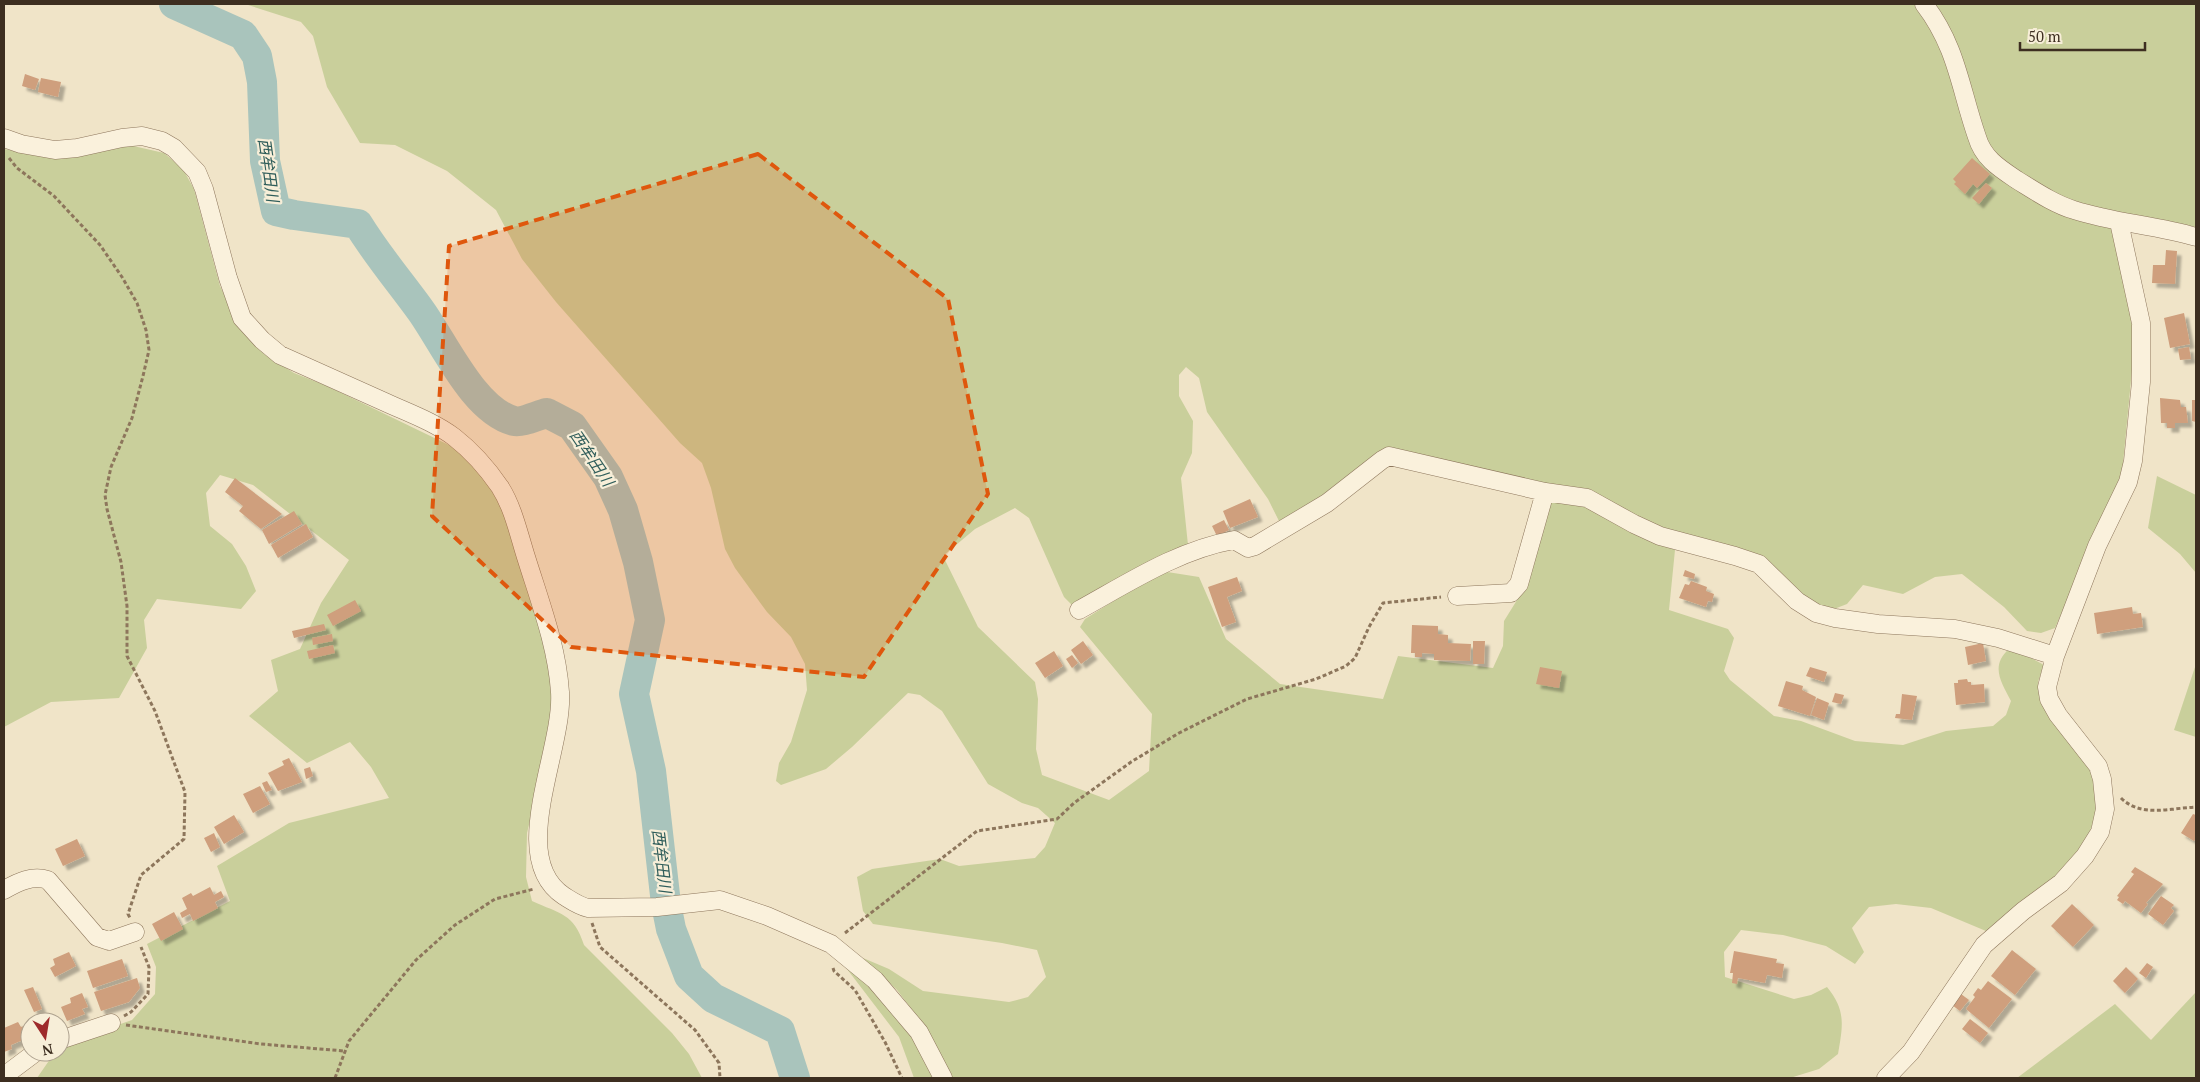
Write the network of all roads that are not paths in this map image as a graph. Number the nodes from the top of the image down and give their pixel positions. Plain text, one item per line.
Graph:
1 (1924, 4) edge
2 (5, 146) edge
3 (2119, 222) junction
4 (2196, 237) edge
5 (1545, 492) junction
6 (1457, 596) road end
7 (1079, 610) dead end
8 (2054, 656) junction
9 (4, 890) edge
10 (135, 932) road end
11 (111, 1023) road end
12 (70, 1037) edge
13 (23, 1062) edge
14 (4, 1076) edge
15 (943, 1078) edge
16 (1886, 1078) edge

1 - 3 street
2 - 15 street
3 - 4 street
3 - 8 street
5 - 6 street
5 - 7 street
5 - 8 street
8 - 16 street
9 - 10 street
11 - 12 street
13 - 14 street

